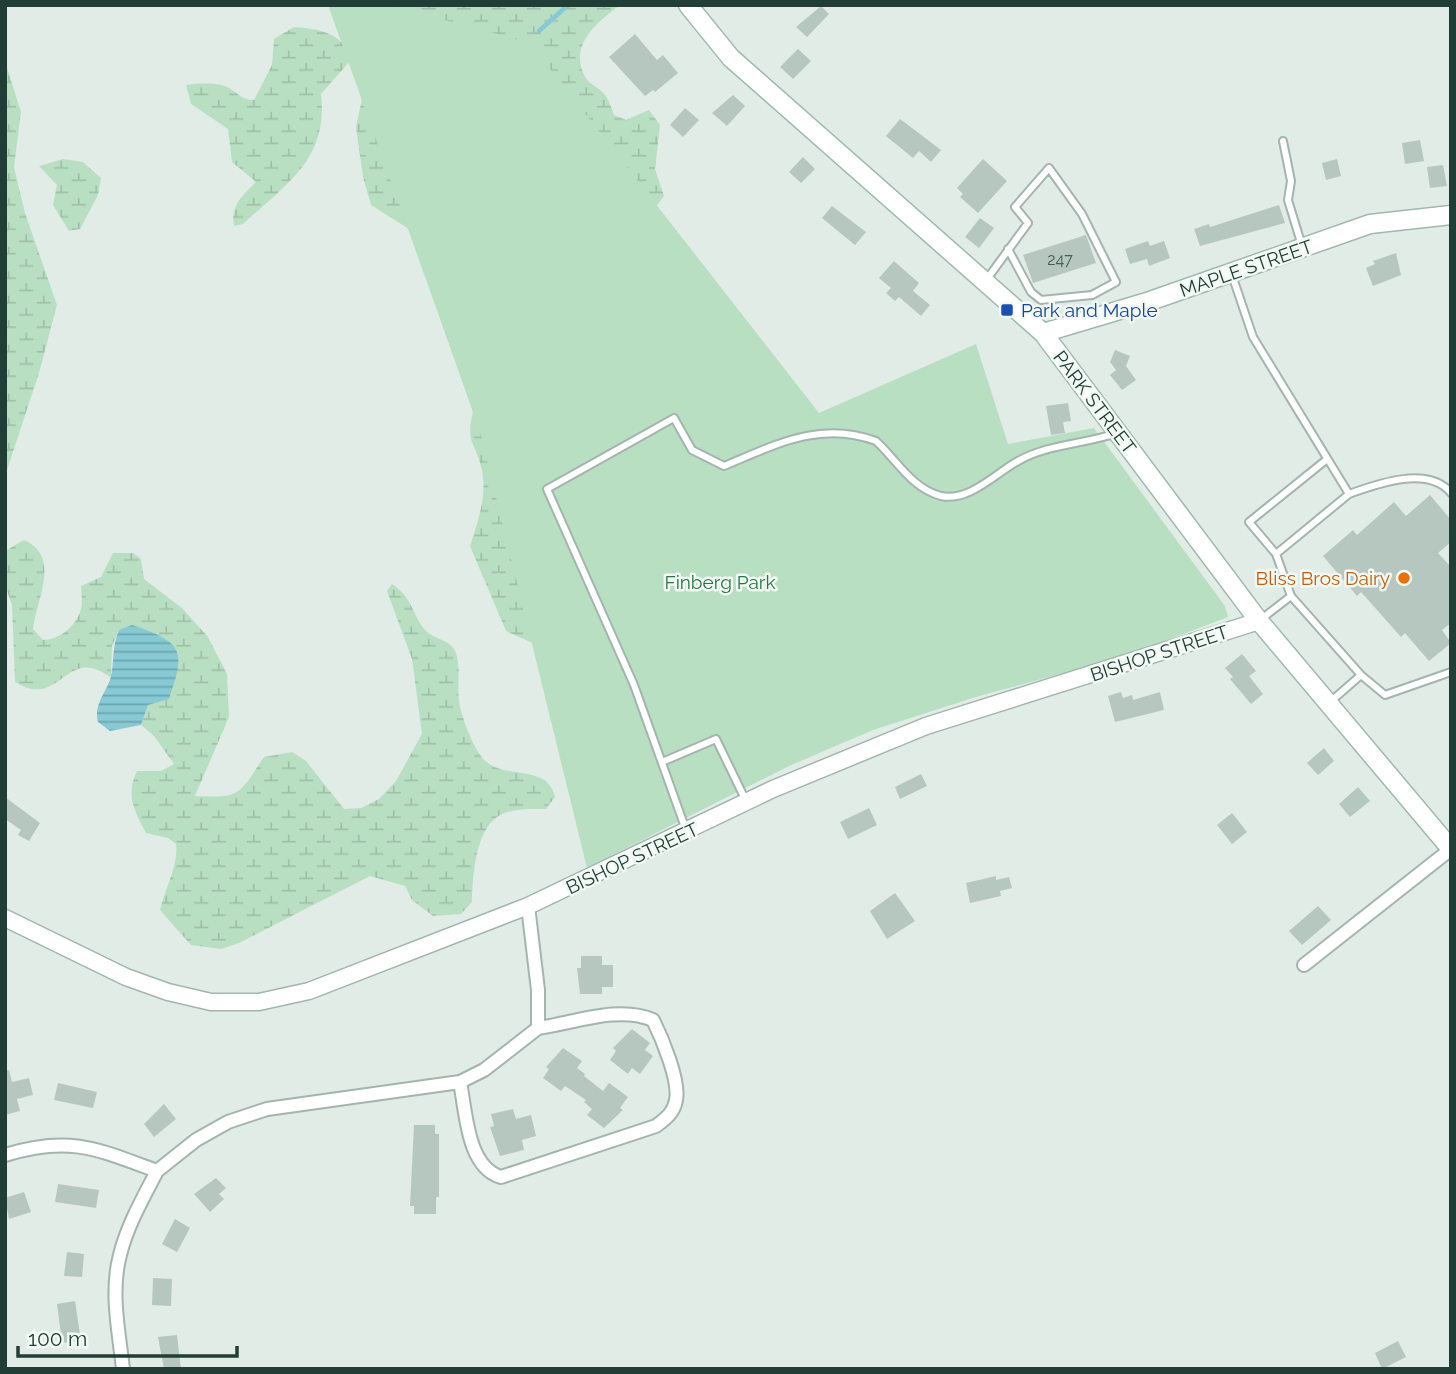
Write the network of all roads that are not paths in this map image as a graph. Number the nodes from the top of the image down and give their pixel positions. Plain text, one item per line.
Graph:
1 (688, 5) edge
2 (1283, 141) dead end
3 (1451, 215) edge
4 (1303, 248) junction
5 (1008, 249) junction
6 (1232, 273) junction
7 (985, 281) junction
8 (1043, 333) junction
9 (1118, 432) junction
10 (1326, 460) junction
11 (1349, 494) junction
12 (1451, 494) edge
13 (1276, 554) junction
14 (1291, 596) junction
15 (1259, 621) junction
16 (1451, 672) edge
17 (1361, 675) junction
18 (1329, 703) junction
19 (662, 762) junction
20 (747, 803) junction
21 (687, 832) junction
22 (1451, 849) edge
23 (528, 906) junction
24 (5, 918) edge
25 (1304, 965) dead end
26 (538, 1028) junction
27 (460, 1082) junction
28 (5, 1155) edge
29 (157, 1171) junction
30 (123, 1369) edge

1 - 7 main road, PARK STREET
2 - 4 lane
3 - 4 main road, MAPLE STREET
4 - 6 main road, MAPLE STREET
5 - 5 lane
5 - 7 lane
6 - 8 main road, MAPLE STREET
6 - 10 lane
7 - 8 main road, PARK STREET
8 - 9 main road, PARK STREET
9 - 15 main road, PARK STREET
9 - 19 lane
10 - 11 lane
10 - 13 lane
11 - 12 lane
11 - 13 lane
13 - 14 lane
14 - 15 lane
14 - 17 lane
15 - 18 main road, PARK STREET
15 - 20 street, BISHOP STREET
16 - 17 lane
17 - 18 lane
18 - 22 main road, PARK STREET
19 - 20 lane
19 - 21 lane
20 - 21 street, BISHOP STREET
21 - 23 street, BISHOP STREET
22 - 25 street
23 - 24 street, BISHOP STREET
23 - 26 street
26 - 27 street
26 - 27 street
27 - 29 street
28 - 29 street
29 - 30 street

